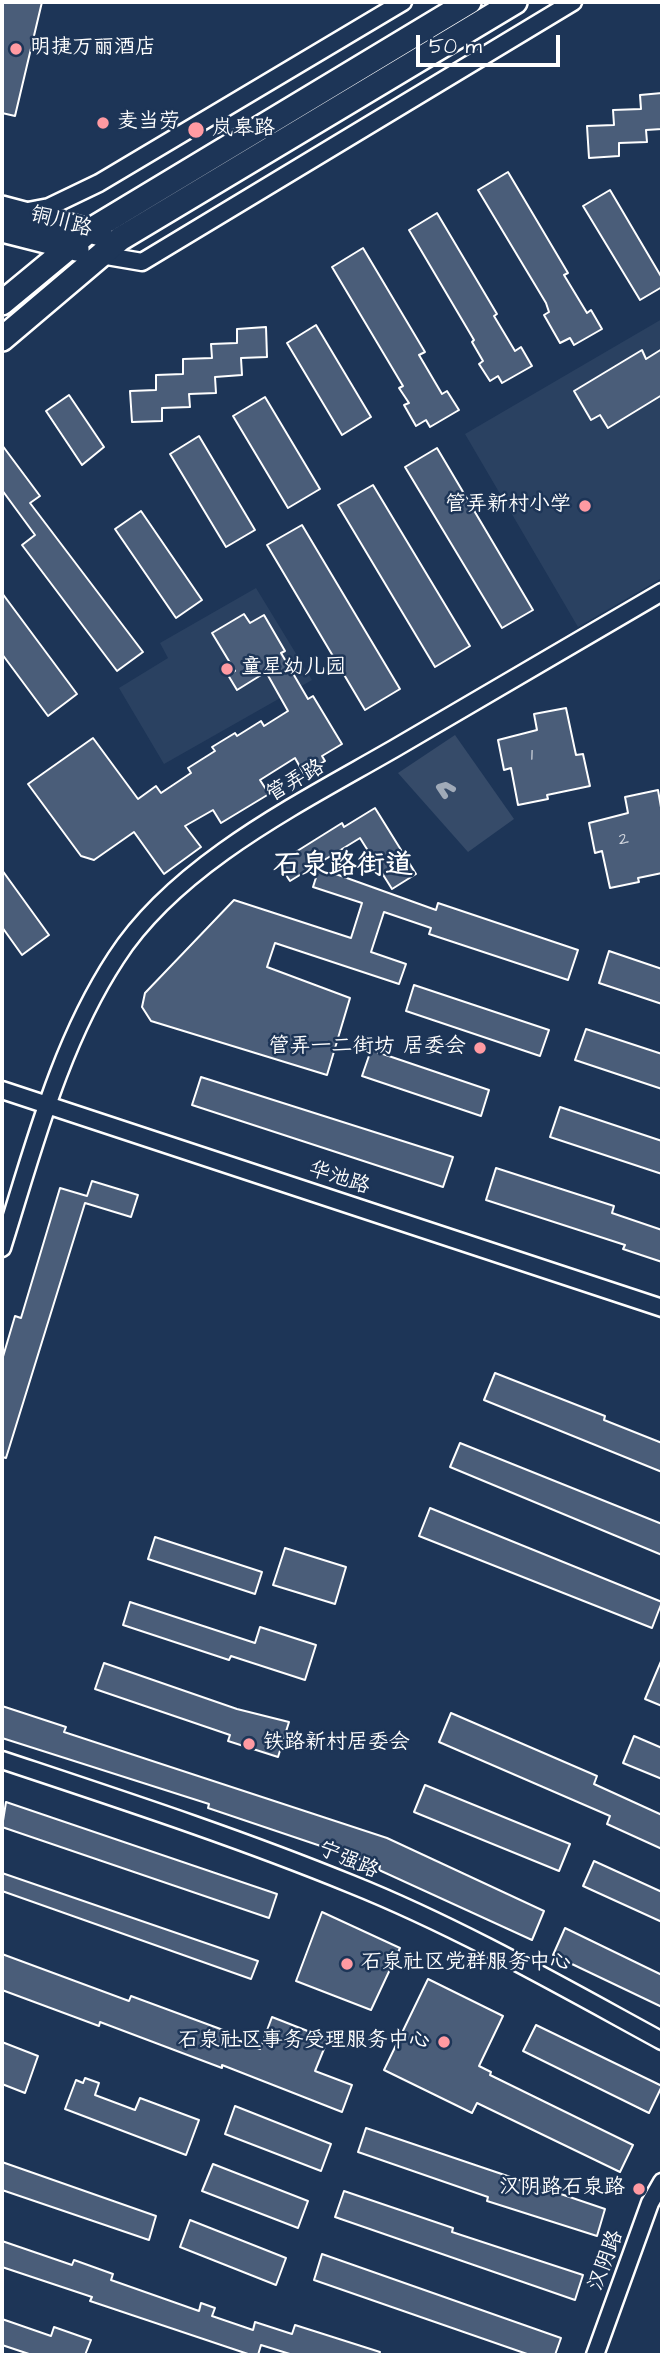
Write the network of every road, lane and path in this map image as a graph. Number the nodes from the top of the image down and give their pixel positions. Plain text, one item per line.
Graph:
1 (403, 2) edge
2 (469, 2) edge
3 (515, 2) edge
4 (573, 2) edge
5 (9, 210) edge
6 (2, 230) edge
7 (89, 231) junction
8 (120, 239) junction
9 (67, 247) junction
10 (101, 255) junction
11 (2, 303) edge
12 (2, 339) edge
13 (662, 592) edge
14 (2, 1090) edge
15 (47, 1105) junction
16 (2, 1248) edge
17 (662, 1308) edge
18 (2, 1760) edge
19 (662, 2041) edge
20 (662, 2182) edge
21 (595, 2355) edge

1 - 5 street
2 - 7 main road
3 - 8 main road
4 - 10 street
5 - 7 main road, 铜川路
6 - 9 main road, 铜川路
7 - 8 main road, 铜川路
7 - 9 main road
8 - 10 main road
9 - 10 main road, 铜川路
9 - 11 main road
10 - 12 main road
13 - 15 street, 管弄路
14 - 15 street, 华池路
15 - 16 street, 管弄路
15 - 17 street, 华池路
18 - 19 street, 宁强路
20 - 21 street, 汉阴路

